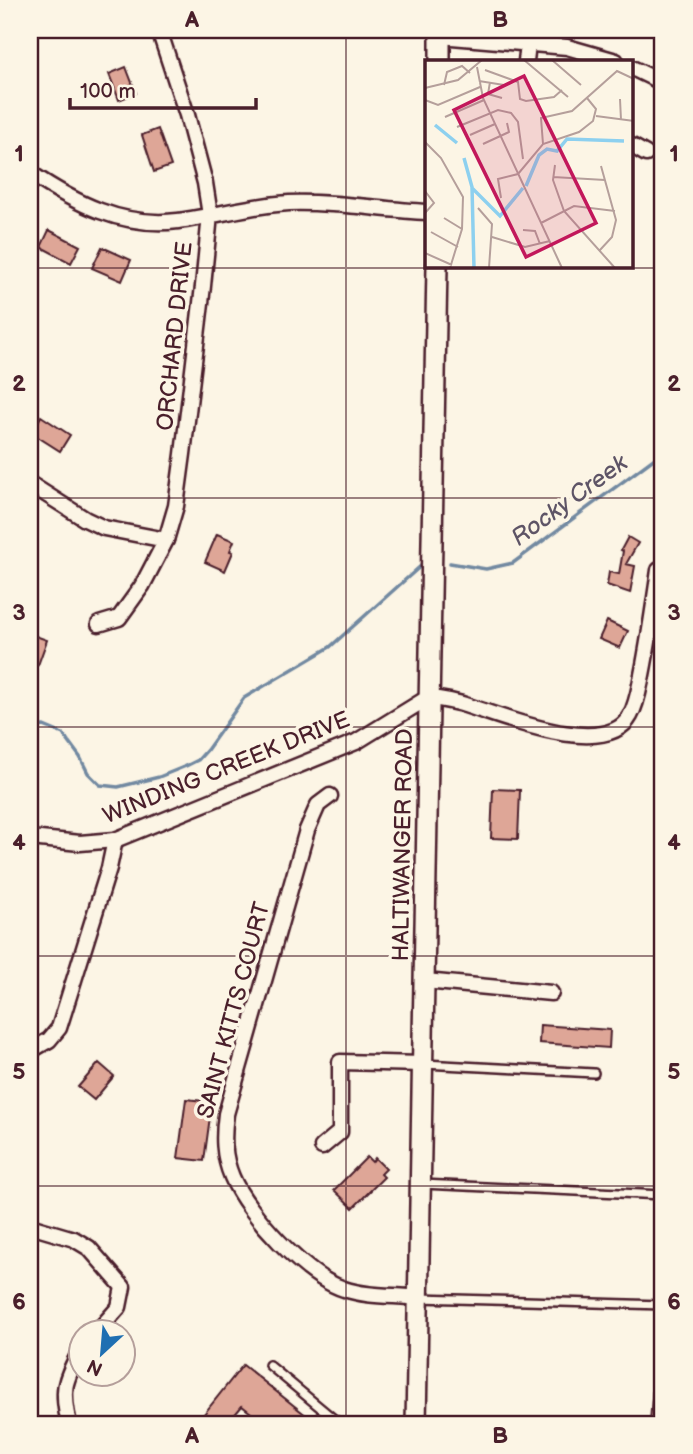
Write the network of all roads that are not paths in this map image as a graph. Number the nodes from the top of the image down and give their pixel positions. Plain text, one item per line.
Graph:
1 (159, 30) edge
2 (440, 33) edge
3 (528, 44) junction
4 (440, 60) edge
5 (526, 60) edge
6 (612, 60) edge
7 (634, 69) edge
8 (663, 83) edge
9 (634, 147) edge
10 (646, 154) dead end
11 (30, 173) edge
12 (425, 212) edge
13 (210, 215) junction
14 (437, 268) edge
15 (30, 484) edge
16 (166, 540) junction
17 (659, 570) dead end
18 (99, 624) dead end
19 (429, 697) junction
20 (330, 796) dead end
21 (30, 838) edge
22 (114, 840) junction
23 (425, 981) junction
24 (551, 993) dead end
25 (30, 1051) edge
26 (423, 1064) junction
27 (594, 1073) dead end
28 (322, 1147) dead end
29 (421, 1184) junction
30 (663, 1195) edge
31 (30, 1226) edge
32 (419, 1298) junction
33 (663, 1305) edge
34 (109, 1318) edge
35 (269, 1365) dead end
36 (66, 1377) edge
37 (69, 1424) edge
38 (340, 1424) edge
39 (416, 1424) edge
40 (433, 1424) edge

1 - 13 street, ORCHARD DRIVE
2 - 3 street
2 - 4 street
3 - 5 street
3 - 6 street
7 - 8 street
9 - 10 street
11 - 13 street
12 - 13 street
13 - 16 street, ORCHARD DRIVE
14 - 19 street, HALTIWANGER ROAD
15 - 16 street
16 - 18 street, ORCHARD DRIVE
17 - 19 street
19 - 22 street, WINDING CREEK DRIVE
19 - 23 street, HALTIWANGER ROAD
20 - 32 street, SAINT KITTS COURT
21 - 22 street, WINDING CREEK DRIVE
22 - 25 street
23 - 24 street
23 - 26 street, HALTIWANGER ROAD
26 - 27 lane
26 - 28 street
26 - 29 street, HALTIWANGER ROAD
29 - 30 lane
29 - 32 street, HALTIWANGER ROAD
31 - 34 street
32 - 33 lane
32 - 39 street, HALTIWANGER ROAD
35 - 38 lane
36 - 37 street
39 - 40 street

